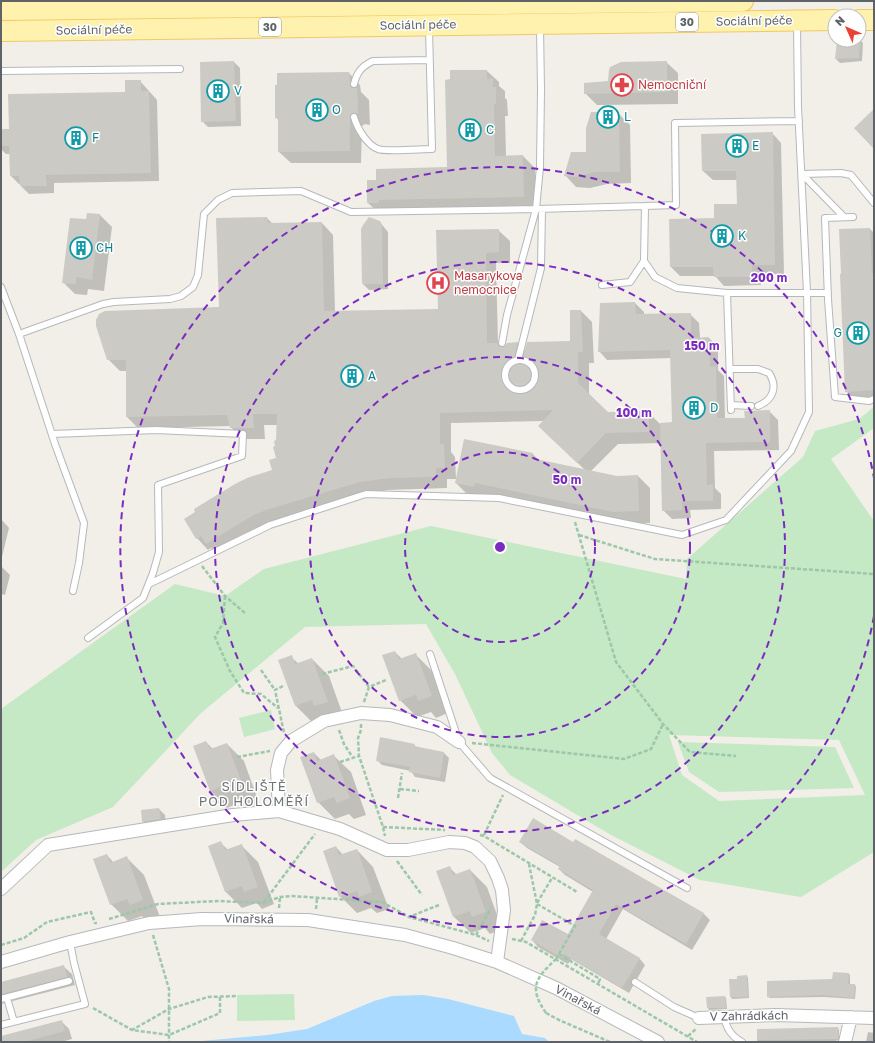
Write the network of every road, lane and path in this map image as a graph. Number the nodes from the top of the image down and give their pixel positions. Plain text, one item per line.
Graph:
1 (720, 1) edge
2 (743, 1) edge
3 (180, 4) edge
4 (543, 9) edge
5 (1, 10) edge
6 (797, 20) junction
7 (827, 20) edge
8 (428, 25) junction
9 (1, 31) edge
10 (429, 60) junction
11 (180, 69) dead end
12 (1, 71) edge
13 (354, 84) dead end
14 (354, 117) dead end
15 (799, 120) junction
16 (802, 174) junction
17 (874, 203) edge
18 (645, 206) junction
19 (539, 209) junction
20 (844, 217) junction
21 (853, 217) dead end
22 (644, 261) junction
23 (602, 285) dead end
24 (1, 287) edge
25 (807, 292) junction
26 (727, 293) junction
27 (828, 293) junction
28 (19, 334) junction
29 (502, 343) dead end
30 (518, 360) junction
31 (730, 369) junction
32 (874, 399) edge
33 (52, 434) junction
34 (572, 512) junction
35 (579, 535) junction
36 (197, 560) junction
37 (874, 574) edge
38 (149, 584) junction
39 (73, 591) dead end
40 (225, 596) junction
41 (244, 613) dead end
42 (88, 638) dead end
43 (430, 654) dead end
44 (261, 670) dead end
45 (322, 674) dead end
46 (386, 680) dead end
47 (283, 686) dead end
48 (368, 686) junction
49 (274, 690) junction
50 (278, 708) junction
51 (361, 713) junction
52 (334, 719) junction
53 (663, 724) junction
54 (459, 742) junction
55 (285, 747) junction
56 (359, 756) junction
57 (736, 756) dead end
58 (237, 757) dead end
59 (354, 758) junction
60 (340, 762) dead end
61 (402, 773) dead end
62 (507, 787) junction
63 (400, 789) junction
64 (419, 791) dead end
65 (398, 798) dead end
66 (279, 811) junction
67 (322, 825) junction
68 (484, 836) dead end
69 (387, 850) junction
70 (529, 864) dead end
71 (552, 878) dead end
72 (687, 888) dead end
73 (1, 889) edge
74 (502, 894) junction
75 (422, 895) dead end
76 (537, 904) junction
77 (439, 905) dead end
78 (409, 917) junction
79 (149, 923) junction
80 (476, 935) junction
81 (499, 941) junction
82 (521, 941) junction
83 (70, 942) junction
84 (559, 954) junction
85 (1, 962) edge
86 (496, 962) junction
87 (69, 981) dead end
88 (635, 982) dead end
89 (598, 984) junction
90 (237, 996) dead end
91 (220, 997) junction
92 (4, 998) edge
93 (85, 1004) junction
94 (169, 1009) junction
95 (724, 1017) junction
96 (851, 1017) junction
97 (699, 1018) joint
98 (874, 1018) edge
99 (14, 1022) junction
100 (1, 1025) edge
101 (132, 1030) junction
102 (169, 1035) junction
103 (169, 1042) edge
104 (610, 1042) edge
105 (658, 1042) edge
106 (697, 1042) edge
107 (742, 1042) edge
108 (845, 1042) edge

1 - 2 main road, Sociální péče / 30
1 - 4 main road, Sociální péče / 30
3 - 4 main road, Sociální péče / 30
3 - 5 main road, Sociální péče / 30
4 - 6 main road, Sociální péče / 30
4 - 8 main road, Sociální péče / 30
4 - 19 lane
6 - 7 main road, Sociální péče / 30
6 - 15 lane
8 - 9 main road, Sociální péče / 30
8 - 10 lane
10 - 13 lane
10 - 14 lane
11 - 12 lane
15 - 16 lane
15 - 18 lane
16 - 17 lane
16 - 20 lane
16 - 25 lane
18 - 19 lane
18 - 22 lane
19 - 28 lane
19 - 29 lane
19 - 30 lane, bridge
20 - 21 lane
20 - 27 lane
22 - 23 lane
22 - 26 lane
24 - 28 lane
25 - 26 lane
25 - 27 lane
25 - 34 lane
26 - 31 lane
27 - 32 lane
28 - 33 lane
30 - 30 lane, bridge
31 - 31 lane
33 - 38 lane
33 - 39 lane
34 - 35 path
34 - 36 lane
35 - 37 path
35 - 53 path
36 - 38 lane
36 - 40 path
38 - 42 lane
40 - 41 path
40 - 50 path
43 - 54 lane
44 - 49 path
45 - 48 path
46 - 48 path
47 - 49 path
48 - 51 path
49 - 50 path
50 - 55 path
51 - 52 street
51 - 54 street
51 - 56 path
52 - 55 street
52 - 59 path
53 - 54 path
53 - 57 path
54 - 62 lane
55 - 58 path
55 - 66 street
56 - 59 path
56 - 69 path
59 - 60 path
61 - 63 path
62 - 68 path
62 - 72 lane
63 - 64 path
63 - 65 path
66 - 67 street
66 - 73 street
67 - 69 street
67 - 78 path
69 - 74 street
69 - 75 path
70 - 76 path
71 - 76 path
74 - 80 path
74 - 81 street
76 - 82 path
76 - 84 path
77 - 78 path
78 - 80 path
79 - 83 street, Vinařská
79 - 86 street, Vinařská
79 - 94 path
80 - 81 path
81 - 82 path
81 - 86 street
82 - 89 path
83 - 85 street, Vinařská
83 - 93 lane
84 - 89 path
84 - 104 path, bridge
86 - 105 street, Vinařská
87 - 92 lane
88 - 97 lane, V Zahrádkách
89 - 106 path
90 - 91 path
91 - 94 path
91 - 102 path
92 - 99 lane
93 - 99 lane
93 - 101 path
94 - 101 path
94 - 102 path
95 - 96 street, V Zahrádkách
95 - 97 street, V Zahrádkách
95 - 107 lane
96 - 98 street, V Zahrádkách
96 - 108 street
99 - 100 lane
101 - 102 path
102 - 103 path

